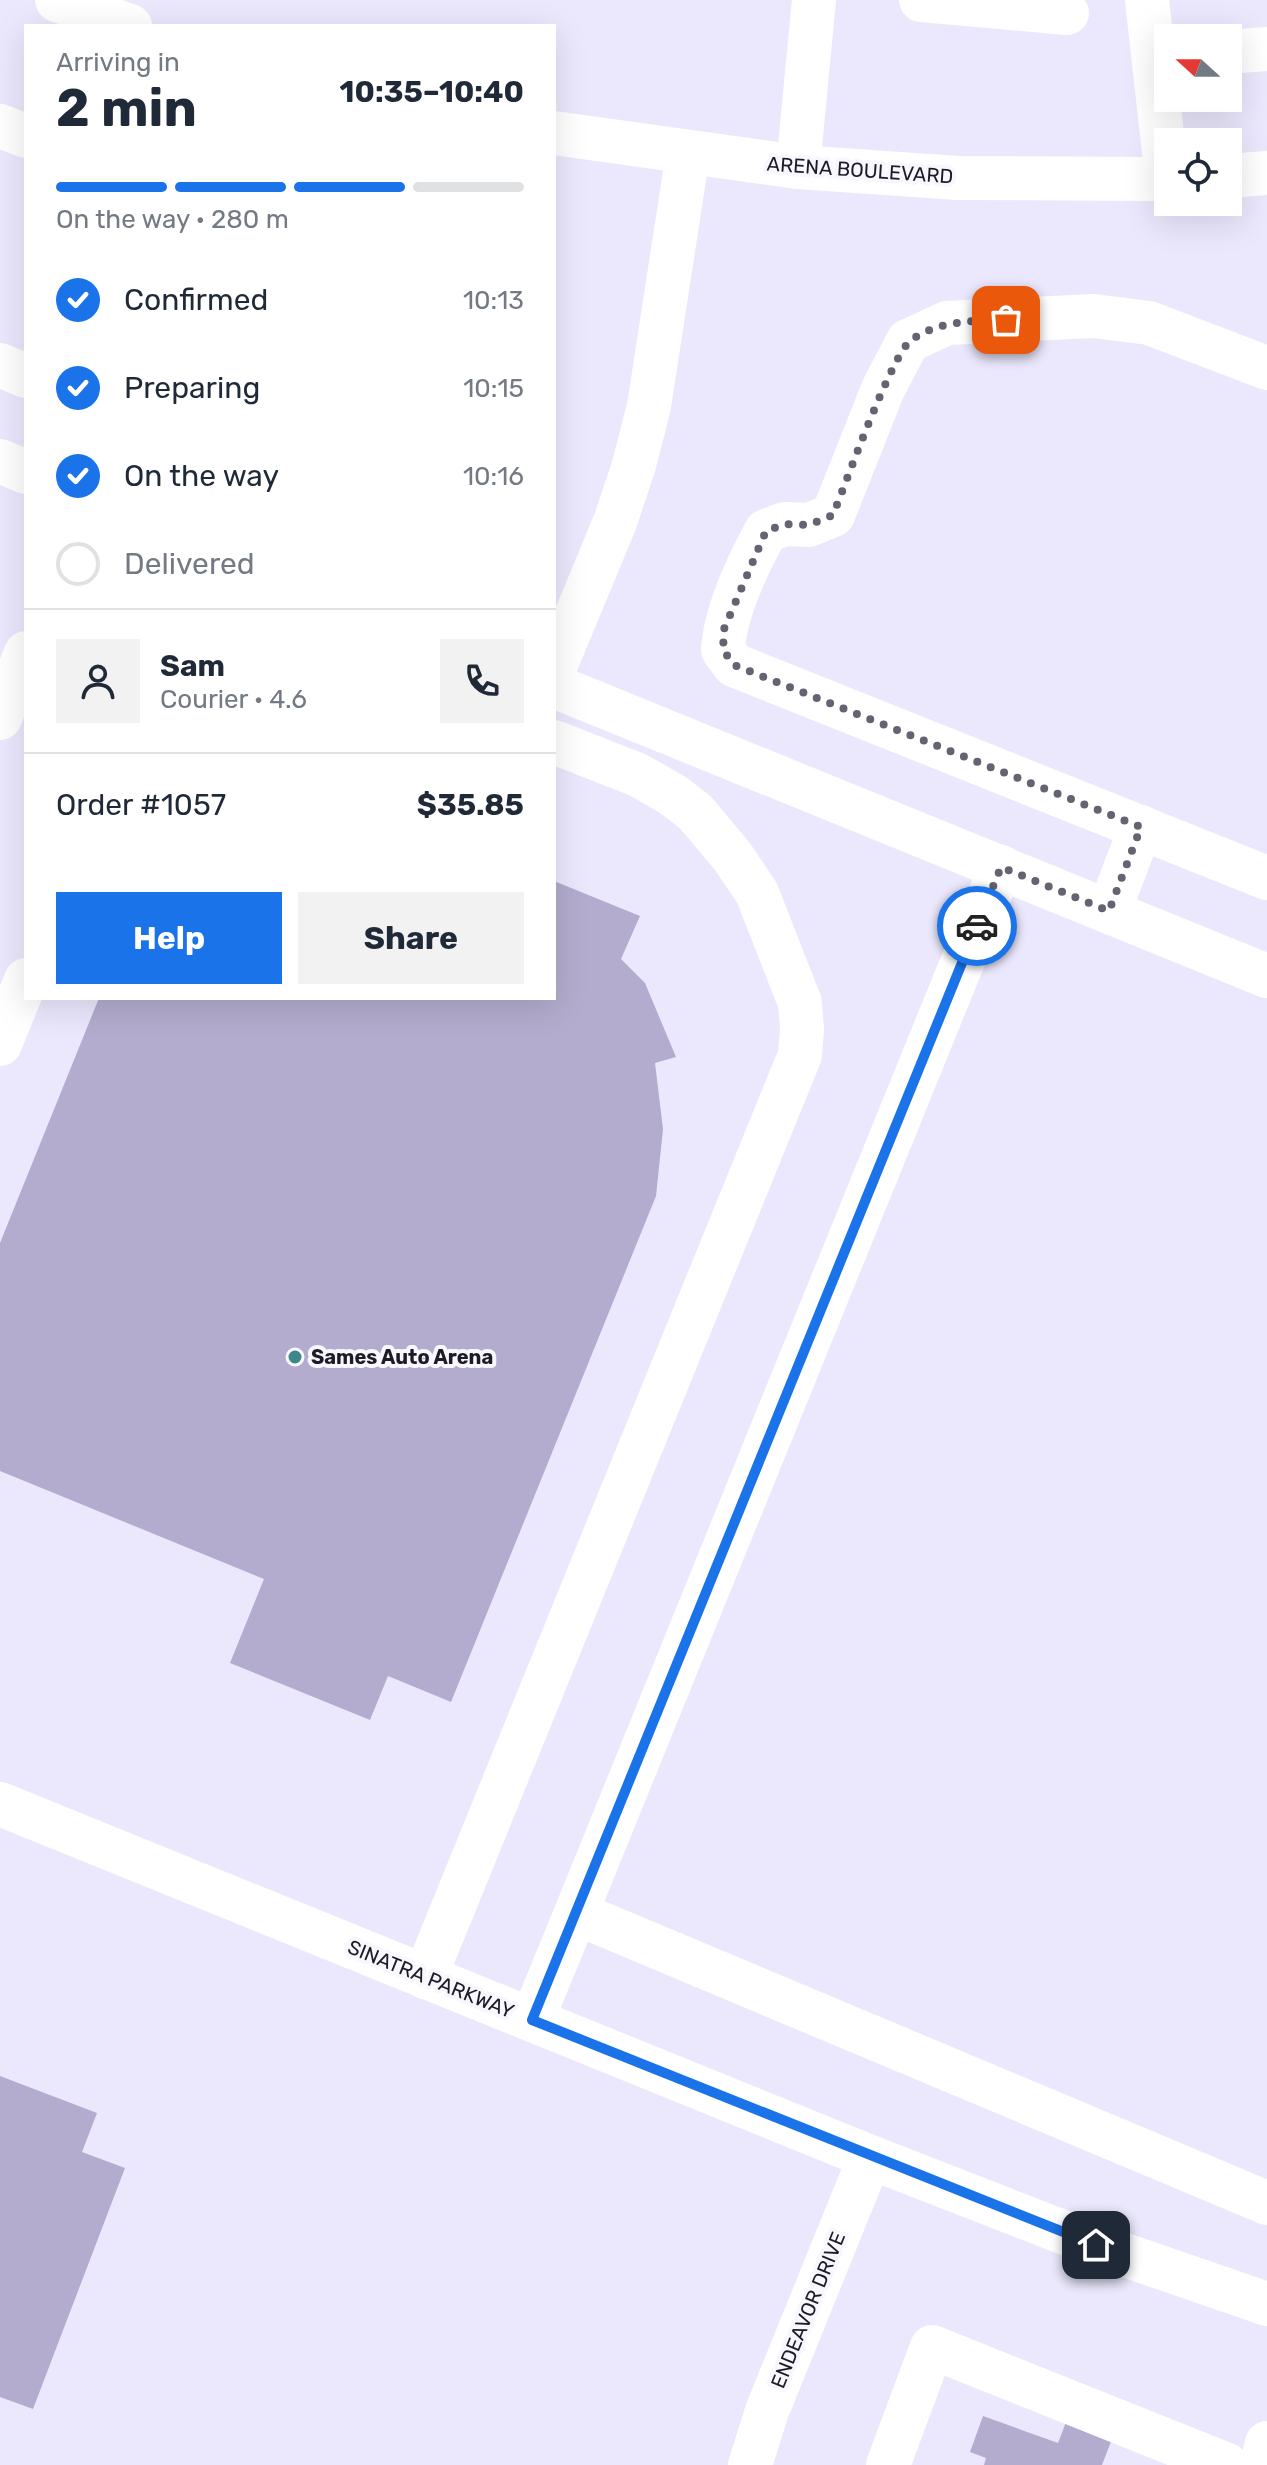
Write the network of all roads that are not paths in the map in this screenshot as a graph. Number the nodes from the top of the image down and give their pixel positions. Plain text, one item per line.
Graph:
1 (814, 0) edge
2 (921, 0) edge
3 (1147, 0) edge
4 (66, 1) edge
5 (1067, 13) dead end
6 (125, 24) edge
7 (1154, 28) edge
8 (1267, 49) edge
9 (1242, 51) edge
10 (0, 126) edge
11 (556, 133) edge
12 (24, 135) edge
13 (688, 153) junction
14 (798, 167) junction
15 (1267, 173) edge
16 (1242, 175) edge
17 (1154, 179) edge
18 (0, 365) edge
19 (1267, 368) edge
20 (24, 375) edge
21 (0, 461) edge
22 (24, 471) edge
23 (24, 658) edge
24 (556, 664) edge
25 (556, 687) edge
26 (0, 718) edge
27 (556, 743) edge
28 (1141, 827) junction
29 (1001, 867) junction
30 (1267, 878) edge
31 (1109, 911) junction
32 (1267, 976) edge
33 (24, 985) edge
34 (0, 1044) edge
35 (0, 1804) edge
36 (576, 1913) junction
37 (425, 1977) junction
38 (532, 2020) junction
39 (870, 2157) junction
40 (1267, 2203) edge
41 (1267, 2304) edge
42 (1267, 2443) edge
43 (750, 2465) edge
44 (888, 2465) edge
45 (1227, 2465) edge
46 (1262, 2465) edge

1 - 14 street
2 - 5 street
3 - 7 street
4 - 6 street
8 - 9 street
10 - 12 street
11 - 13 street, ARENA BOULEVARD
13 - 14 street, ARENA BOULEVARD
13 - 24 street
14 - 17 street, ARENA BOULEVARD
15 - 16 street
18 - 20 street
19 - 28 street
21 - 22 street
23 - 26 street
25 - 29 street
27 - 37 street
28 - 30 street
28 - 31 street
29 - 31 street
29 - 36 street
31 - 32 street
33 - 34 street
35 - 37 street, SINATRA PARKWAY
36 - 38 street
36 - 40 street
37 - 38 street, SINATRA PARKWAY
38 - 39 street, SINATRA PARKWAY
39 - 41 street, SINATRA PARKWAY
39 - 43 street, ENDEAVOR DRIVE
42 - 46 street
44 - 45 street

